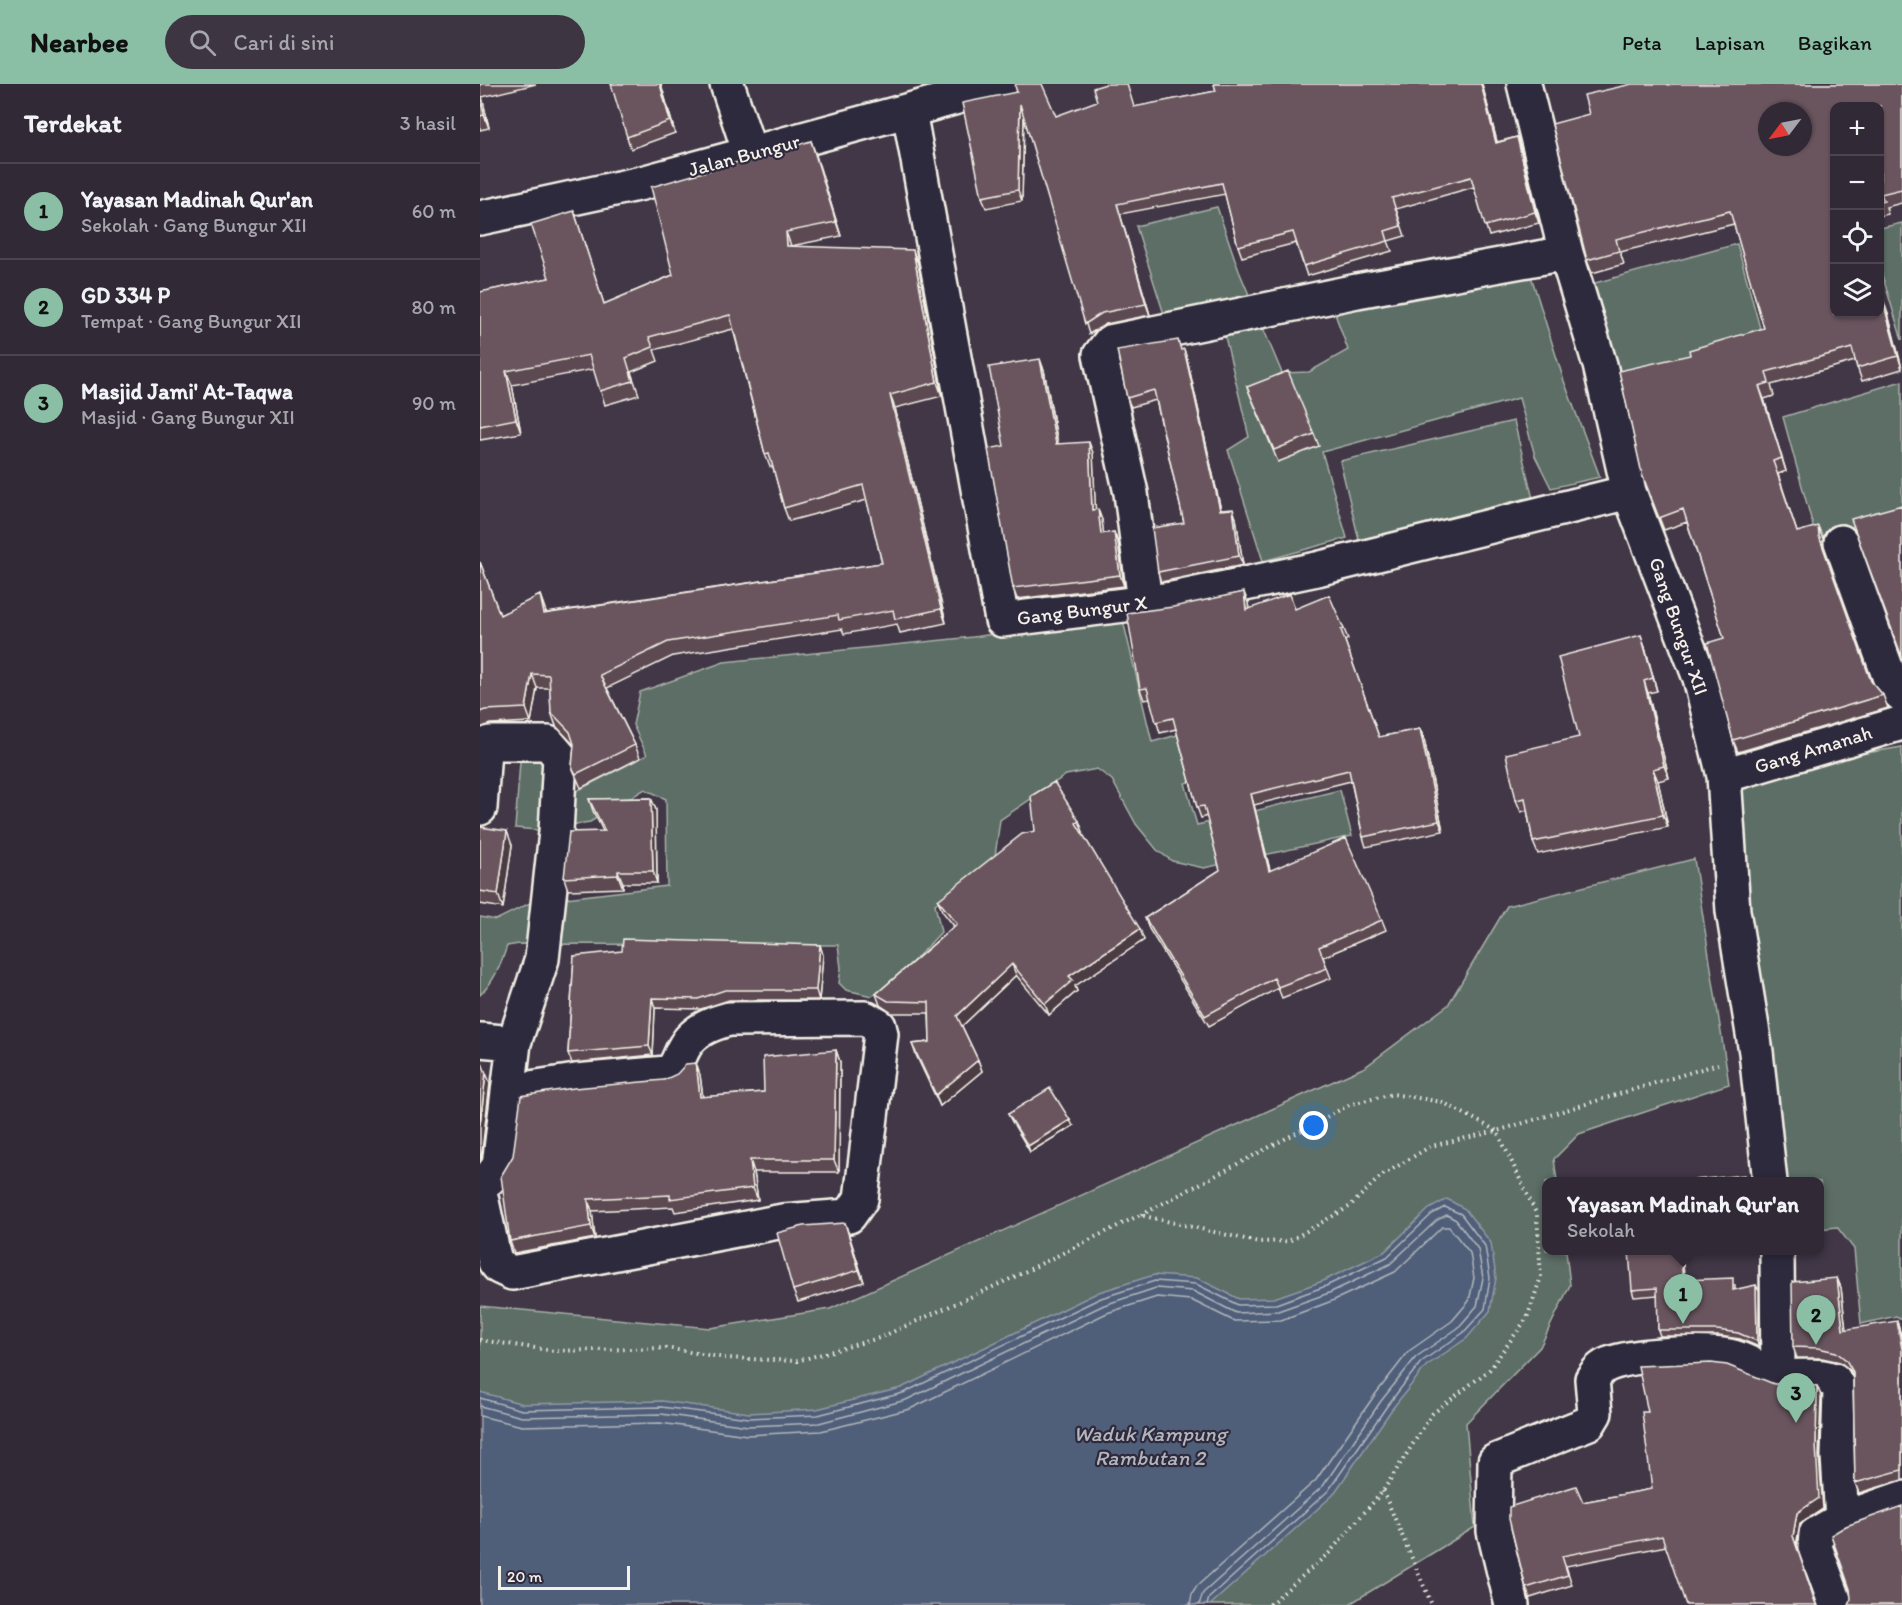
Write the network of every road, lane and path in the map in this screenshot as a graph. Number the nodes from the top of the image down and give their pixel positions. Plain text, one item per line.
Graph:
1 (728, 84) edge
2 (1005, 84) edge
3 (1524, 84) edge
4 (909, 111) junction
5 (750, 153) junction
6 (480, 218) edge
7 (1566, 253) junction
8 (1629, 492) junction
9 (1841, 542) dead end
10 (1145, 602) junction
11 (1902, 694) edge
12 (1902, 723) edge
13 (1724, 776) junction
14 (480, 808) edge
15 (480, 1040) edge
16 (514, 1043) junction
17 (1756, 1052) junction
18 (510, 1091) junction
19 (1497, 1131) junction
20 (1769, 1177) edge
21 (480, 1182) edge
22 (480, 1192) edge
23 (1140, 1215) junction
24 (1777, 1255) edge
25 (480, 1340) edge
26 (1778, 1376) junction
27 (1383, 1491) junction
28 (1902, 1498) edge
29 (1842, 1519) junction
30 (1269, 1605) edge
31 (1432, 1605) edge
32 (1512, 1605) edge
33 (1836, 1605) edge

1 - 5 street
2 - 4 street, Jalan Bungur
3 - 7 street, Gang Bungur XII
4 - 5 street, Jalan Bungur
4 - 10 street, Gang Bungur X
5 - 6 street, Jalan Bungur
7 - 8 street, Gang Bungur XII
7 - 10 street
8 - 10 street, Gang Bungur X
8 - 13 street, Gang Bungur XII
9 - 11 street
12 - 13 street, Gang Amanah
13 - 17 street, Gang Bungur XII
14 - 16 street
15 - 16 street
16 - 18 street
17 - 19 path
17 - 20 street, Gang Bungur XII
18 - 21 street
18 - 22 street
19 - 23 path
19 - 23 path
19 - 27 path
23 - 25 path
24 - 26 street
26 - 29 street
26 - 32 street
27 - 30 path
27 - 31 path
28 - 29 street
29 - 33 street

